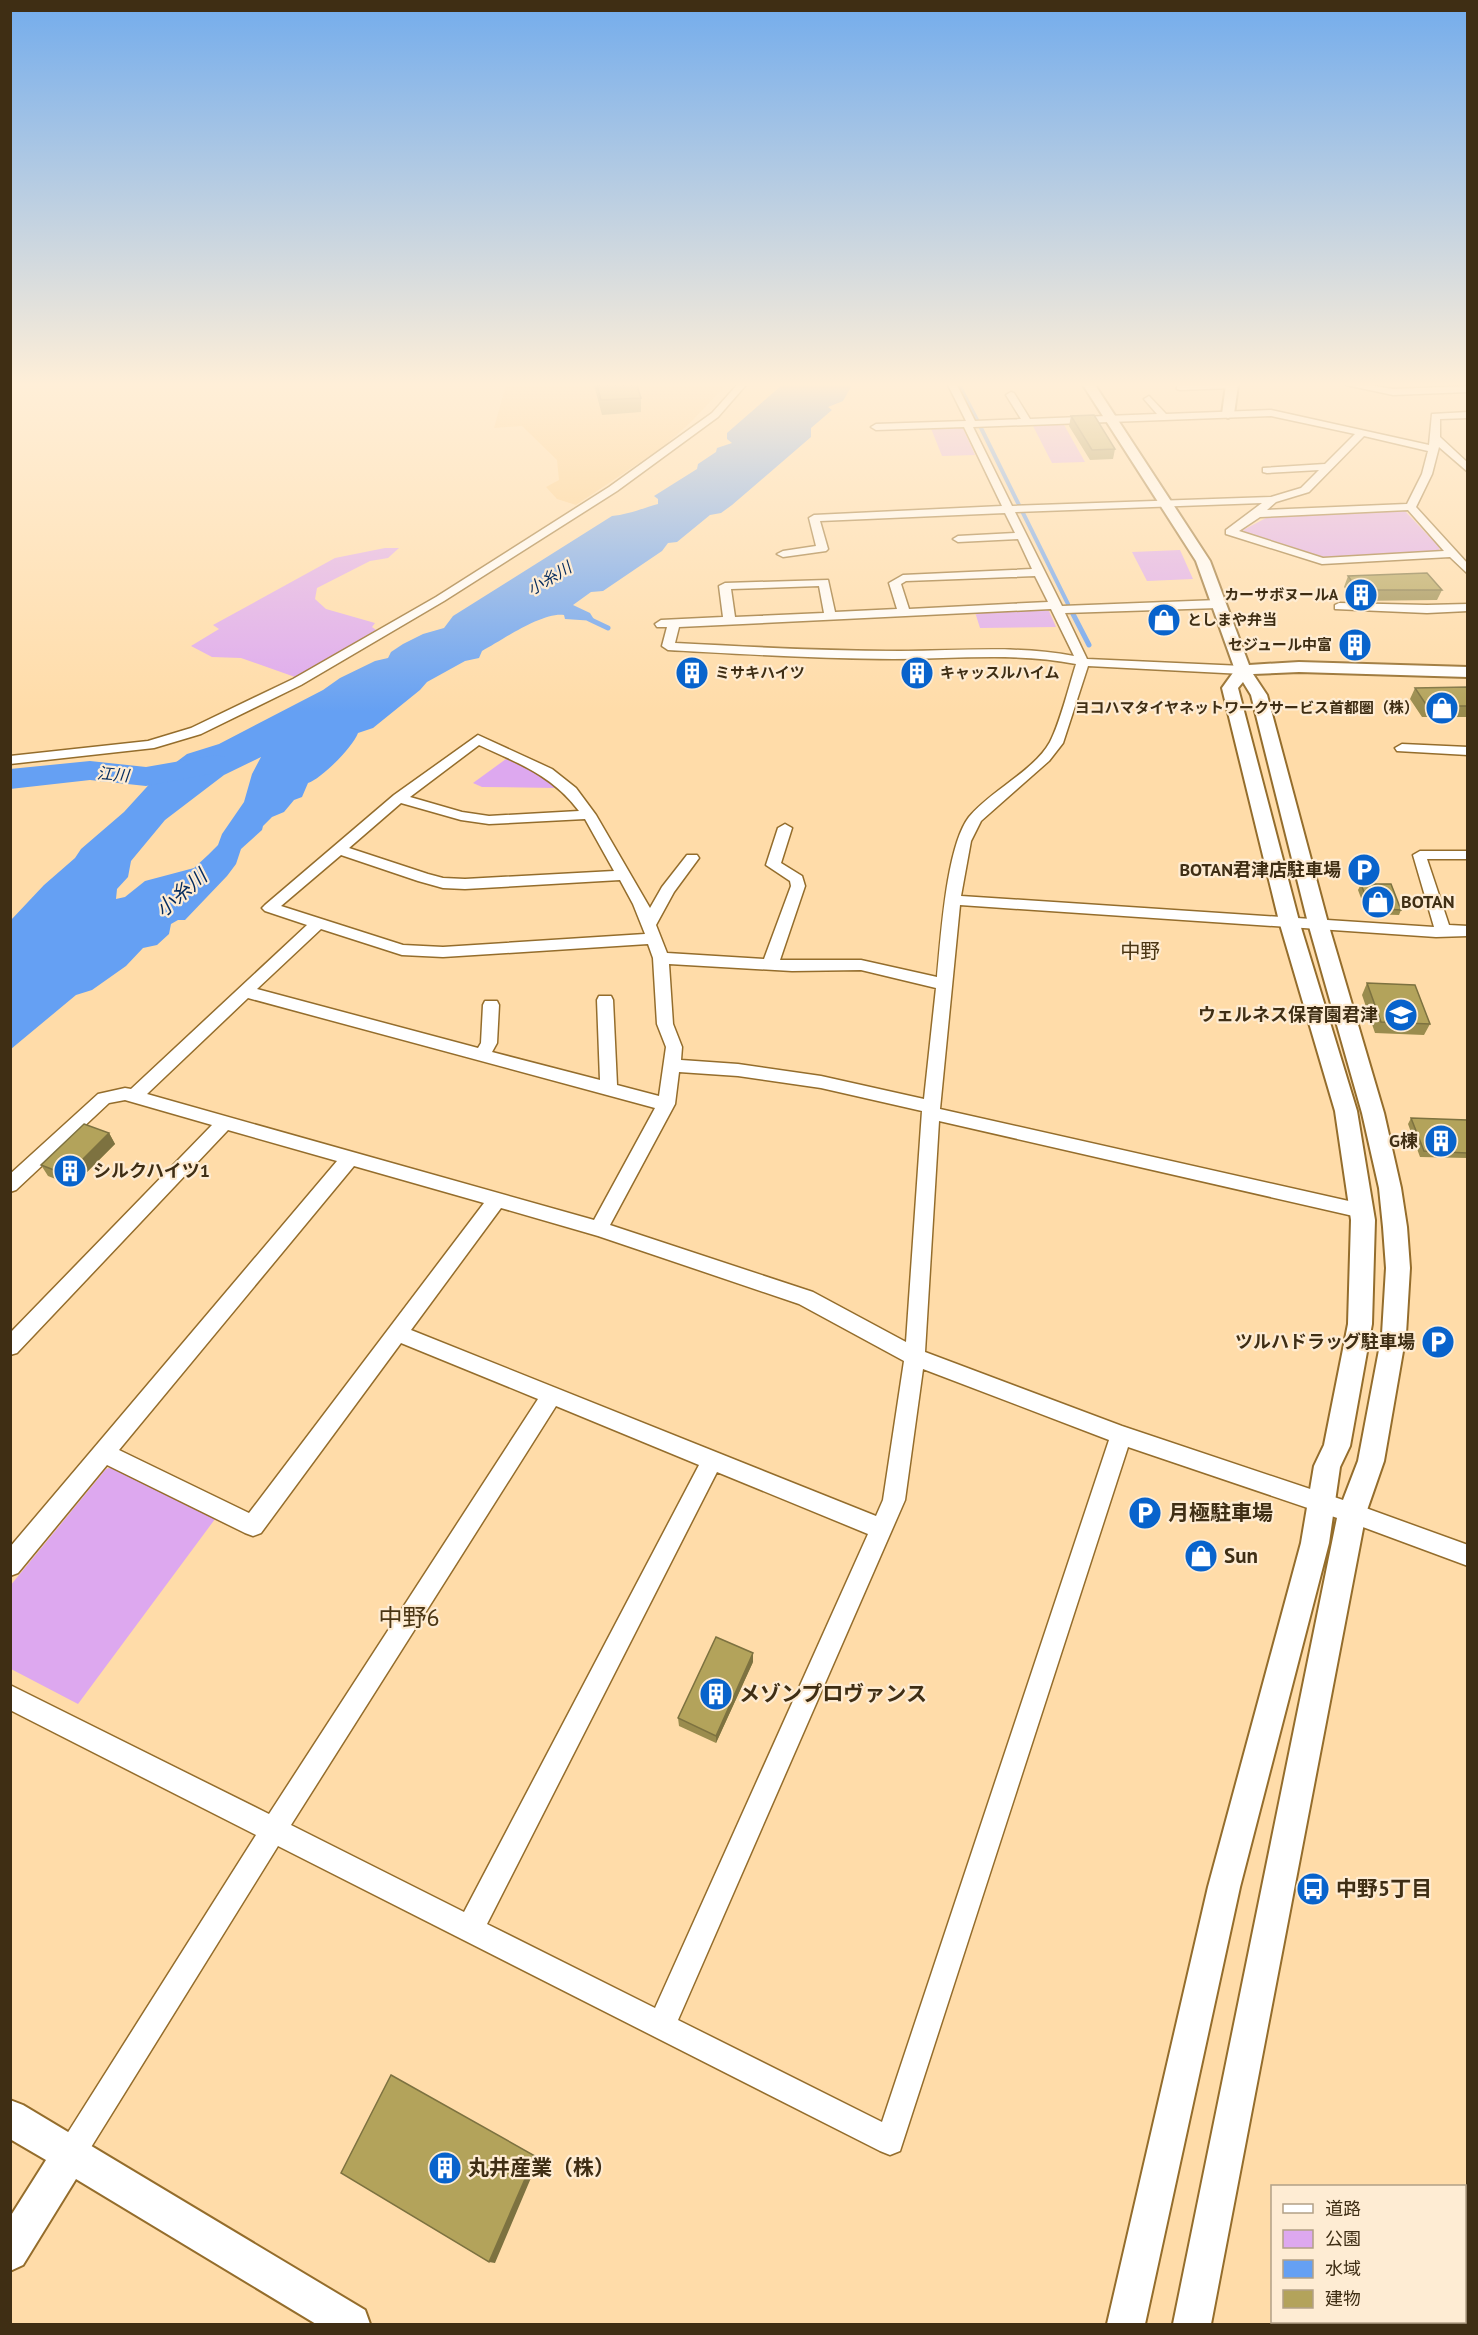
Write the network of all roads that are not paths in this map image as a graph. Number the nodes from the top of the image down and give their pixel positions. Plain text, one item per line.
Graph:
1 (605, 494) edge
2 (1000, 494) edge
3 (1161, 494) edge
4 (1296, 494) edge
5 (1418, 494) edge
6 (1272, 500) junction
7 (1166, 502) junction
8 (1411, 507) junction
9 (1008, 510) junction
10 (1257, 514) junction
11 (1021, 536) junction
12 (958, 539) dead end
13 (783, 554) dead end
14 (1452, 554) junction
15 (1467, 571) edge
16 (1038, 572) junction
17 (1218, 604) junction
18 (1057, 607) junction
19 (1339, 607) dead end
20 (1467, 608) edge
21 (904, 612) junction
22 (830, 616) junction
23 (729, 620) junction
24 (674, 623) junction
25 (661, 624) dead end
26 (1083, 662) junction
27 (1243, 670) junction
28 (1467, 672) edge
29 (1467, 681) edge
30 (1402, 748) dead end
31 (1467, 751) edge
32 (10, 760) edge
33 (399, 798) junction
34 (589, 814) junction
35 (785, 828) dead end
36 (338, 849) junction
37 (1467, 855) edge
38 (692, 858) dead end
39 (625, 875) junction
40 (953, 900) junction
41 (1289, 921) junction
42 (1318, 923) junction
43 (317, 924) junction
44 (1441, 930) junction
45 (1467, 931) edge
46 (651, 932) junction
47 (660, 958) junction
48 (770, 965) junction
49 (944, 984) junction
50 (244, 991) junction
51 (605, 1000) dead end
52 (491, 1005) dead end
53 (482, 1055) junction
54 (673, 1066) junction
55 (609, 1089) junction
56 (134, 1096) junction
57 (666, 1104) junction
58 (931, 1110) junction
59 (225, 1122) junction
60 (349, 1159) junction
61 (10, 1185) edge
62 (498, 1200) junction
63 (1362, 1211) junction
64 (600, 1229) junction
65 (398, 1333) junction
66 (10, 1347) edge
67 (915, 1357) junction
68 (552, 1395) junction
69 (1121, 1435) junction
70 (105, 1453) junction
71 (712, 1460) junction
72 (1336, 1508) junction
73 (882, 1529) junction
74 (1467, 1556) edge
75 (10, 1565) edge
76 (10, 1697) edge
77 (273, 1828) junction
78 (470, 1929) junction
79 (662, 2025) junction
80 (10, 2118) edge
81 (70, 2155) junction
82 (10, 2252) edge
83 (351, 2325) edge
84 (1126, 2325) edge
85 (1192, 2325) edge

1 - 32 street
2 - 9 street
3 - 7 street
4 - 6 street
5 - 8 street
6 - 7 street
6 - 10 street
7 - 9 street
7 - 17 street
8 - 10 street
8 - 14 street
9 - 11 street
9 - 13 street
10 - 14 street
11 - 12 street
11 - 16 street
14 - 15 street
16 - 18 street
16 - 21 street
17 - 18 street
17 - 27 street
18 - 21 street
18 - 26 street
19 - 20 street
21 - 22 street
22 - 23 street
22 - 23 street
23 - 24 street
24 - 25 street
24 - 26 street
26 - 27 street
26 - 40 street
27 - 28 street
27 - 29 street
27 - 41 street
27 - 42 street
30 - 31 street
33 - 34 street
33 - 34 street
33 - 36 street
34 - 39 street
35 - 48 street
36 - 39 street
36 - 43 street
37 - 44 street
38 - 46 street
39 - 46 street
40 - 41 street
40 - 49 street
41 - 42 street
41 - 63 street
42 - 44 street
42 - 72 street
43 - 46 street
43 - 50 street
44 - 45 street
46 - 47 street
47 - 48 street
47 - 54 street
48 - 49 street
49 - 58 street
50 - 53 street
50 - 56 street
51 - 55 street
52 - 53 street
53 - 55 street
54 - 57 street
54 - 58 street
55 - 57 street
56 - 59 street
56 - 61 street
57 - 64 street
58 - 63 street
58 - 67 street
59 - 60 street
59 - 66 street
60 - 62 street
60 - 70 street
62 - 64 street
62 - 65 street
63 - 72 street
64 - 67 street
65 - 68 street
65 - 70 street
67 - 69 street
67 - 73 street
68 - 71 street
68 - 77 street
69 - 72 street
69 - 79 street
70 - 75 street
71 - 73 street
71 - 78 street
72 - 74 street
72 - 84 street
72 - 85 street
73 - 79 street
76 - 77 street
77 - 78 street
77 - 81 street
78 - 79 street
80 - 81 street
81 - 82 street
81 - 83 street

